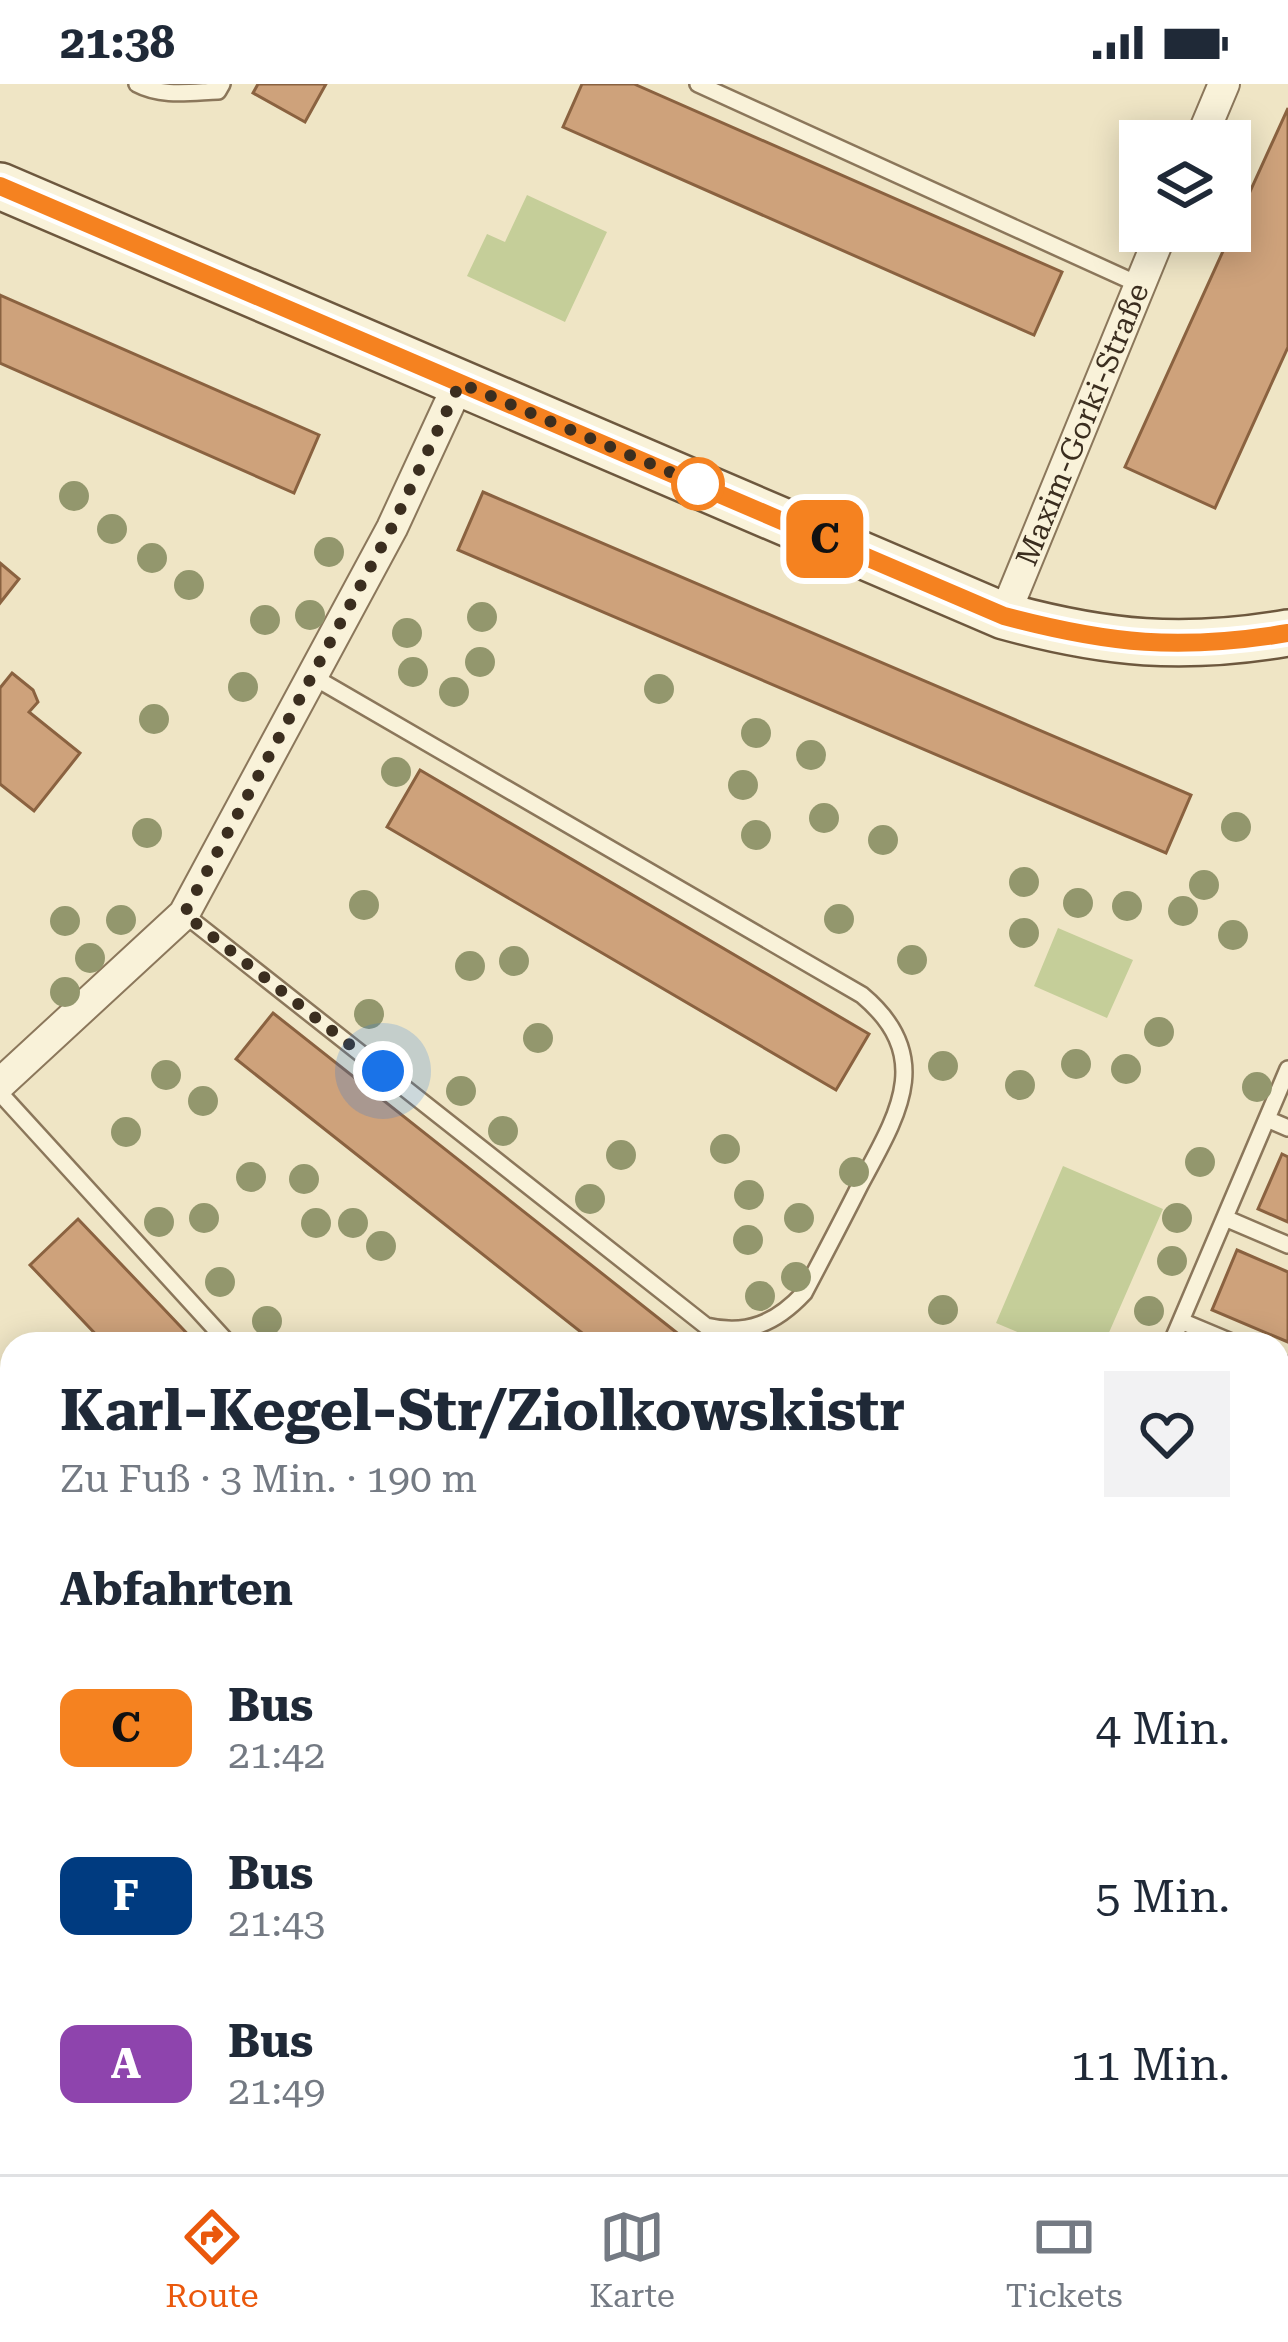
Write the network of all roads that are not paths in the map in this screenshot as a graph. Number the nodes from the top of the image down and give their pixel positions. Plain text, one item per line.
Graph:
1 (137, 84) edge
2 (222, 84) edge
3 (698, 84) edge
4 (1224, 84) edge
5 (1209, 120) edge
6 (0, 186) edge
7 (1153, 252) edge
8 (1140, 285) junction
9 (460, 383) junction
10 (1004, 616) junction
11 (1288, 633) edge
12 (312, 676) junction
13 (184, 914) junction
14 (1288, 1070) edge
15 (0, 1088) edge
16 (1267, 1119) junction
17 (1288, 1128) edge
18 (1225, 1218) junction
19 (1288, 1245) edge
20 (1181, 1321) junction
21 (218, 1332) edge
22 (1176, 1332) edge
23 (1208, 1332) edge

1 - 2 lane
3 - 8 lane
4 - 5 street
6 - 9 street
7 - 8 street, Maxim-Gorki-Straße
8 - 10 street, Maxim-Gorki-Straße
9 - 10 street
9 - 12 street
10 - 11 street
12 - 13 street
12 - 13 lane
13 - 15 street
14 - 16 lane
15 - 21 lane
16 - 17 lane
16 - 18 lane
18 - 19 lane
18 - 20 lane
20 - 22 lane
20 - 23 lane

